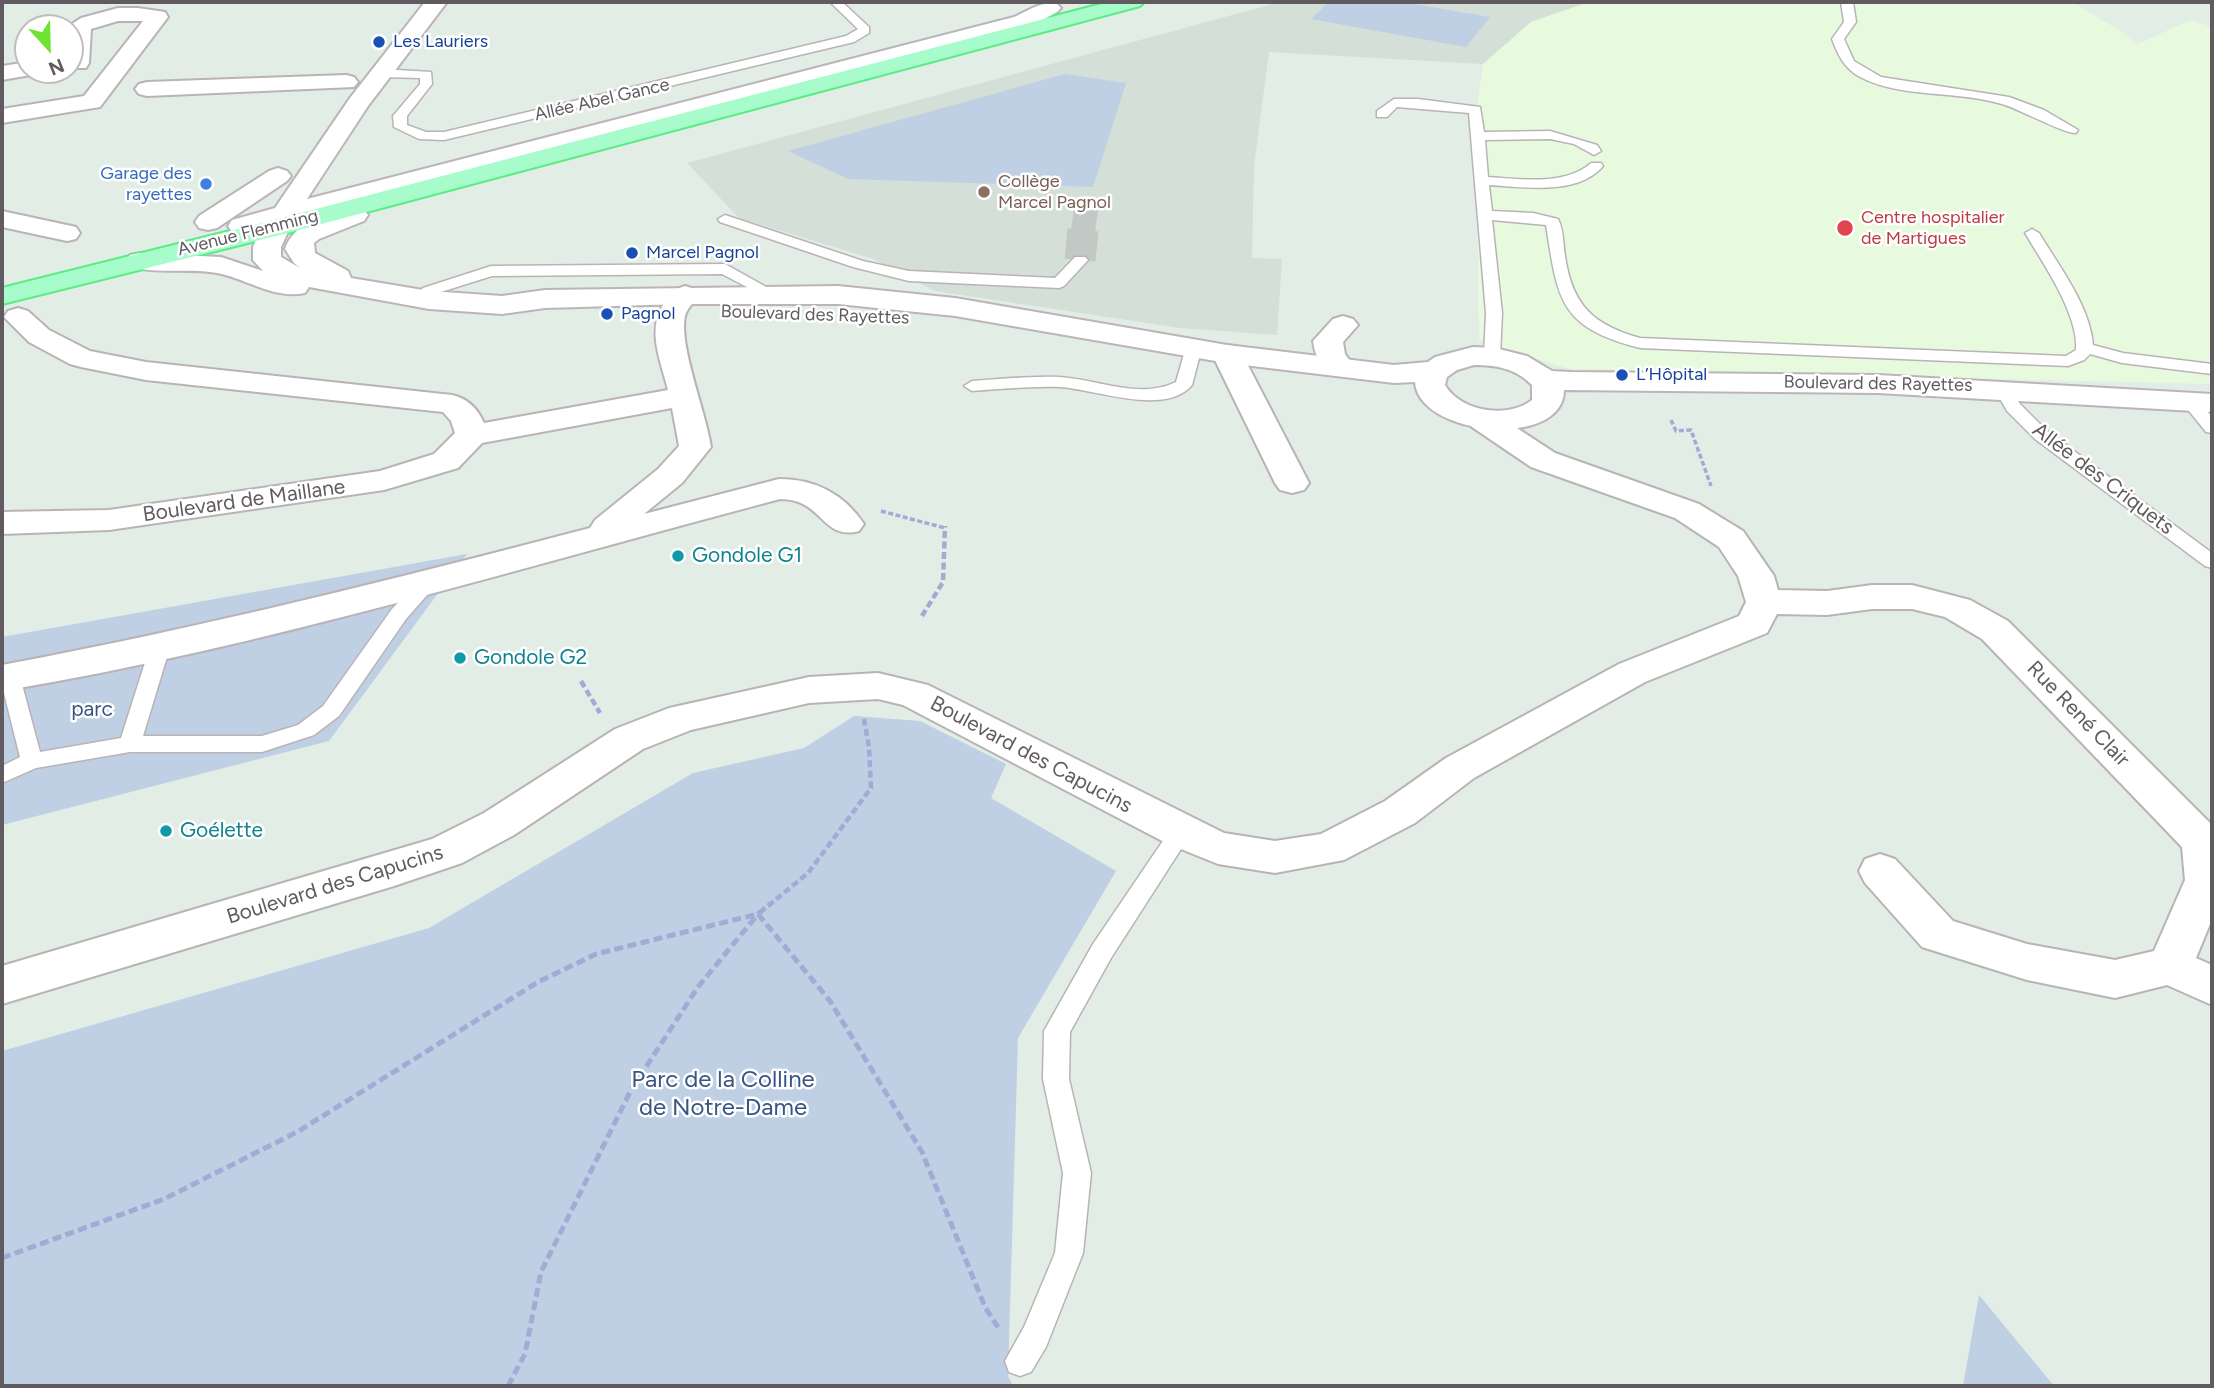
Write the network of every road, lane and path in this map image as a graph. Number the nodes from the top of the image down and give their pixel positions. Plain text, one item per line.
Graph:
1 (414, 2) edge
2 (436, 2) edge
3 (836, 2) edge
4 (1073, 2) edge
5 (1133, 2) edge
6 (1847, 2) edge
7 (1050, 8) junction
8 (84, 24) edge
9 (124, 57) junction
10 (84, 62) edge
11 (381, 73) junction
12 (147, 89) dead end
13 (1382, 114) dead end
14 (2, 116) edge
15 (2071, 130) dead end
16 (1478, 137) junction
17 (1594, 151) dead end
18 (1596, 166) dead end
19 (480, 167) junction
20 (1483, 181) junction
21 (287, 208) junction
22 (1485, 215) junction
23 (2, 219) edge
24 (725, 219) dead end
25 (208, 222) junction
26 (67, 233) dead end
27 (2032, 233) dead end
28 (236, 235) junction
29 (1080, 260) tunnel mouth
30 (2, 275) edge
31 (428, 291) junction
32 (769, 293) junction
33 (545, 299) junction
34 (7, 301) edge
35 (679, 303) junction
36 (1343, 325) dead end
37 (2085, 348) junction
38 (1192, 355) junction
39 (1492, 356) junction
40 (1232, 363) junction
41 (1340, 368) junction
42 (2212, 369) edge
43 (1435, 385) junction
44 (972, 386) dead end
45 (685, 396) junction
46 (2008, 398) junction
47 (1540, 399) junction
48 (2206, 415) edge
49 (1483, 419) junction
50 (1671, 420) dead end
51 (472, 435) junction
52 (1543, 460) junction
53 (1292, 483) dead end
54 (2, 523) edge
55 (848, 524) dead end
56 (945, 526) dead end
57 (597, 535) junction
58 (1731, 540) junction
59 (2212, 562) edge
60 (429, 581) junction
61 (1764, 602) junction
62 (922, 615) dead end
63 (160, 647) junction
64 (6, 677) edge
65 (581, 681) dead end
66 (859, 687) junction
67 (597, 709) dead end
68 (130, 744) junction
69 (32, 761) junction
70 (2, 775) edge
71 (1181, 832) junction
72 (1880, 871) dead end
73 (758, 914) junction
74 (2170, 966) junction
75 (2, 985) edge
76 (2212, 986) edge
77 (2, 1258) edge
78 (1020, 1361) joint
79 (508, 1386) edge

1 - 12 main road
2 - 11 main road
3 - 11 lane, Allée Abel Gance
4 - 7 main road
5 - 19 main road
6 - 15 lane
7 - 19 main road
7 - 21 main road
8 - 9 main road
9 - 10 main road
9 - 14 main road
11 - 21 main road
13 - 16 lane
16 - 17 lane
16 - 20 lane
18 - 20 lane
19 - 21 main road, Avenue Flemming
19 - 21 main road
19 - 31 main road
20 - 22 lane
21 - 28 main road
21 - 33 main road, Boulevard des Rayettes
22 - 37 lane
22 - 39 lane
23 - 26 main road
24 - 29 lane
25 - 28 main road
25 - 28 main road
25 - 30 main road
27 - 37 lane
28 - 34 main road
28 - 34 main road
28 - 35 main road, Boulevard des Rayettes
31 - 32 lane
31 - 33 main road
32 - 35 main road, Boulevard des Rayettes
32 - 38 main road, Boulevard des Rayettes
33 - 35 main road, Boulevard des Rayettes
34 - 51 main road
35 - 38 main road, Boulevard des Rayettes
35 - 45 main road
36 - 41 main road
37 - 42 lane
38 - 40 main road, Boulevard des Rayettes
38 - 44 lane
39 - 43 main road
39 - 47 main road
40 - 41 main road, Boulevard des Rayettes
40 - 43 main road, Boulevard des Rayettes
40 - 53 main road
41 - 43 main road, Boulevard des Rayettes
43 - 49 main road
45 - 51 main road
45 - 57 main road
46 - 47 main road, Boulevard des Rayettes
46 - 48 main road, Boulevard des Rayettes
46 - 59 lane, Allée des Criquets
47 - 49 main road
47 - 52 main road
49 - 52 main road
50 - 58 path
51 - 54 main road, Boulevard de Maillane
52 - 58 main road
55 - 57 main road
56 - 62 path
57 - 60 main road
58 - 61 main road
60 - 63 main road
60 - 68 lane
61 - 71 main road, Boulevard des Capucins
61 - 74 main road, Rue René Clair
63 - 64 main road
63 - 68 lane
64 - 69 lane
65 - 67 path
66 - 71 main road, Boulevard des Capucins
66 - 73 path
66 - 75 main road, Boulevard des Capucins
68 - 69 lane
69 - 70 lane
71 - 78 lane
72 - 74 main road
73 - 77 path
73 - 78 path
73 - 79 path
74 - 76 main road

